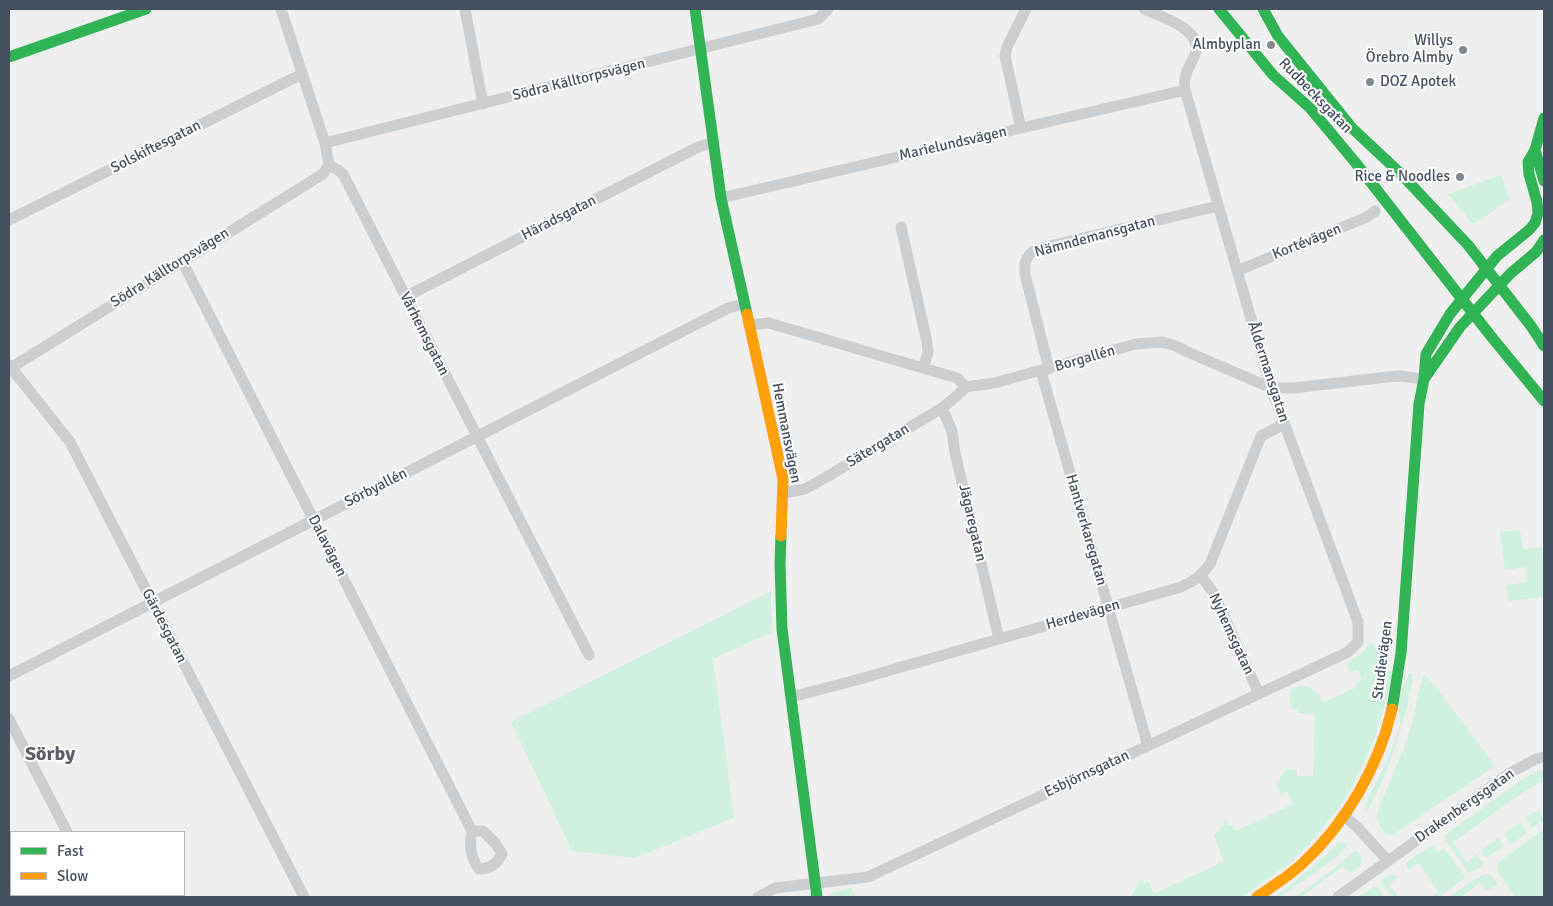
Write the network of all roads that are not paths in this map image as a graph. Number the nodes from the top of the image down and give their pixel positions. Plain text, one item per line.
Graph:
1 (146, 9) edge
2 (280, 9) edge
3 (465, 9) edge
4 (695, 9) edge
5 (828, 9) edge
6 (1026, 9) edge
7 (1144, 9) edge
8 (1219, 9) edge
9 (1263, 9) edge
10 (701, 49) junction
11 (9, 57) edge
12 (302, 74) junction
13 (1185, 90) junction
14 (483, 104) junction
15 (1544, 118) edge
16 (1021, 128) junction
17 (714, 142) junction
18 (325, 143) junction
19 (1535, 150) junction
20 (329, 165) junction
21 (1544, 181) edge
22 (721, 198) junction
23 (1218, 206) junction
24 (1375, 212) dead end
25 (1542, 214) edge
26 (9, 220) edge
27 (901, 227) dead end
28 (1544, 240) edge
29 (1540, 250) edge
30 (182, 261) junction
31 (1486, 269) junction
32 (1237, 271) junction
33 (1499, 286) junction
34 (405, 297) junction
35 (1462, 299) junction
36 (744, 304) junction
37 (1473, 313) junction
38 (749, 326) junction
39 (1544, 346) edge
40 (9, 367) edge
41 (923, 368) junction
42 (1045, 370) junction
43 (1424, 380) junction
44 (966, 387) junction
45 (1271, 388) junction
46 (1544, 400) edge
47 (942, 408) junction
48 (1284, 424) junction
49 (477, 436) junction
50 (783, 493) junction
51 (314, 520) junction
52 (1201, 576) junction
53 (152, 602) junction
54 (1109, 608) junction
55 (999, 639) junction
56 (1353, 648) joint
57 (589, 654) dead end
58 (9, 676) edge
59 (1259, 694) junction
60 (791, 697) junction
61 (9, 720) edge
62 (1148, 746) junction
63 (1544, 757) edge
64 (1343, 815) junction
65 (66, 831) edge
66 (472, 831) dead end
67 (1388, 861) junction
68 (815, 883) junction
69 (304, 897) edge
70 (758, 897) edge
71 (817, 897) edge
72 (1257, 897) edge
73 (1338, 897) edge

1 - 11 street
2 - 12 street
3 - 14 street
4 - 10 street, Hemmansvägen
5 - 10 street, Södra Källtorpsvägen
6 - 16 street
7 - 13 street
8 - 35 street, Rudbecksgatan
9 - 31 street, Rudbecksgatan
10 - 14 street, Södra Källtorpsvägen
10 - 17 street, Hemmansvägen
12 - 18 street
12 - 26 street, Solskiftesgatan
13 - 16 street, Marielundsvägen
13 - 23 street, Åldermansgatan
14 - 18 street, Södra Källtorpsvägen
15 - 19 street
16 - 22 street, Marielundsvägen
17 - 22 street, Hemmansvägen
17 - 34 street, Häradsgatan
18 - 20 street
19 - 21 street
19 - 25 street
20 - 30 street, Södra Källtorpsvägen
20 - 34 street, Vårhemsgatan
22 - 36 street, Hemmansvägen
23 - 32 street, Åldermansgatan
23 - 42 street, Nämndemansgatan
24 - 32 street, Kortévägen
25 - 31 street, Studievägen
27 - 41 street
28 - 29 street, Studievägen
29 - 33 street, Studievägen
30 - 40 street, Södra Källtorpsvägen
30 - 51 street, Dalavägen
31 - 33 street, Rudbecksgatan
31 - 35 street, Studievägen
32 - 45 street, Åldermansgatan
33 - 37 street, Studievägen
33 - 39 street, Rudbecksgatan
34 - 49 street, Vårhemsgatan
35 - 37 street, Rudbecksgatan
35 - 43 street, Studievägen
36 - 38 street, Hemmansvägen
36 - 49 street, Sörbyallén
37 - 43 street, Studievägen
37 - 46 street, Rudbecksgatan
38 - 41 street
38 - 50 street, Hemmansvägen
40 - 53 street, Gärdesgatan
41 - 44 street
42 - 44 street, Borgallén
42 - 45 street, Borgallén
42 - 54 street, Hantverkaregatan
43 - 45 street, Borgallén
43 - 64 street, Studievägen
44 - 47 street, Sätergatan
45 - 48 street, Åldermansgatan
47 - 50 street, Sätergatan
47 - 55 street, Jägaregatan
48 - 52 street
48 - 56 street, Åldermansgatan
49 - 51 street, Sörbyallén
49 - 57 street, Vårhemsgatan
50 - 60 street, Hemmansvägen
51 - 53 street, Sörbyallén
51 - 66 street, Dalavägen
52 - 54 street, Herdevägen
52 - 59 street, Nyhemsgatan
53 - 58 street, Sörbyallén
53 - 69 street, Gärdesgatan
54 - 55 street, Herdevägen
54 - 62 street, Hantverkaregatan
55 - 60 street, Herdevägen
56 - 59 street, Esbjörnsgatan
59 - 62 street, Esbjörnsgatan
60 - 68 street, Hemmansvägen
61 - 65 street
62 - 68 street, Esbjörnsgatan
63 - 67 street, Drakenbergsgatan
64 - 67 street
64 - 72 street, Studievägen
67 - 73 street, Drakenbergsgatan
68 - 70 street, Esbjörnsgatan
68 - 71 street, Hemmansvägen

